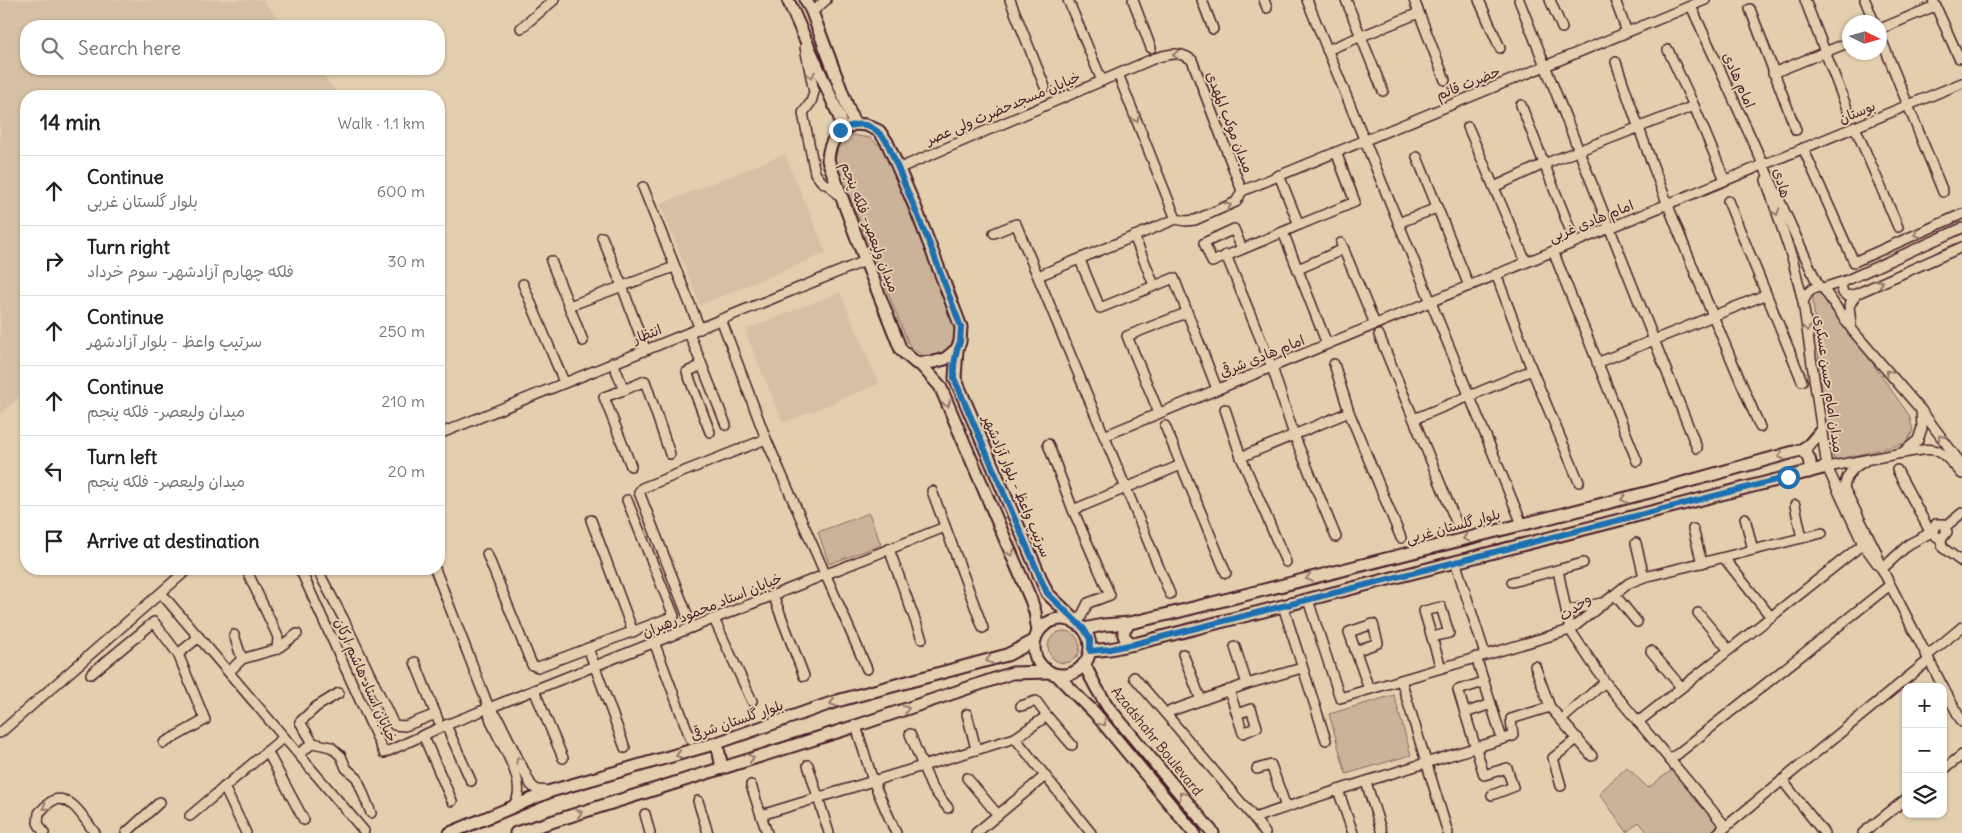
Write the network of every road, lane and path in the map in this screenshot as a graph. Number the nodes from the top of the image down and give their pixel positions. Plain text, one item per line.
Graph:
1 (554, 0) edge
2 (788, 0) edge
3 (806, 0) edge
4 (826, 0) edge
5 (1010, 0) edge
6 (1068, 0) edge
7 (1133, 0) edge
8 (1202, 0) edge
9 (1307, 0) edge
10 (1346, 0) edge
11 (1414, 0) edge
12 (1479, 0) edge
13 (1519, 0) edge
14 (1550, 0) edge
15 (1615, 0) edge
16 (1705, 0) edge
17 (1805, 0) edge
18 (1865, 0) edge
19 (1934, 3) edge
20 (1691, 6) junction
21 (1750, 9) dead end
22 (812, 12) junction
23 (1419, 13) junction
24 (1871, 15) edge
25 (1887, 26) edge
26 (521, 28) dead end
27 (801, 28) junction
28 (1562, 28) dead end
29 (1213, 29) dead end
30 (1627, 32) junction
31 (1361, 36) junction
32 (1842, 45) edge
33 (1152, 48) dead end
34 (1500, 48) dead end
35 (1327, 50) junction
36 (1668, 50) dead end
37 (1825, 52) junction
38 (1887, 54) edge
39 (1959, 58) dead end
40 (1616, 62) dead end
41 (1545, 66) junction
42 (1773, 73) junction
43 (1118, 74) junction
44 (1445, 80) dead end
45 (1102, 81) junction
46 (1962, 83) edge
47 (1045, 87) dead end
48 (1383, 91) dead end
49 (1521, 105) dead end
50 (1694, 106) junction
51 (1908, 106) junction
52 (1848, 111) dead end
53 (854, 124) junction
54 (1468, 127) dead end
55 (1638, 127) junction
56 (1855, 127) junction
57 (840, 130) junction
58 (1796, 130) dead end
59 (1364, 140) junction
60 (1803, 148) junction
61 (1579, 150) junction
62 (1336, 152) junction
63 (1417, 157) dead end
64 (1544, 164) junction
65 (1762, 165) junction
66 (900, 168) junction
67 (1279, 175) junction
68 (1725, 180) junction
69 (643, 187) dead end
70 (1494, 187) junction
71 (1242, 190) junction
72 (1943, 192) dead end
73 (842, 198) junction
74 (1728, 201) dead end
75 (1668, 204) junction
76 (1437, 208) junction
77 (1962, 214) edge
78 (1176, 219) junction
79 (1398, 223) junction
80 (1299, 225) junction
81 (1898, 227) dead end
82 (1610, 228) junction
83 (1962, 228) edge
84 (1283, 232) junction
85 (994, 233) dead end
86 (1134, 236) junction
87 (602, 237) dead end
88 (1575, 242) junction
89 (1962, 246) edge
90 (1242, 249) junction
91 (1553, 251) junction
92 (1226, 255) junction
93 (1080, 260) junction
94 (865, 261) junction
95 (551, 262) dead end
96 (1526, 262) junction
97 (674, 267) junction
98 (1298, 269) junction
99 (1496, 274) junction
100 (1038, 276) junction
101 (1845, 282) junction
102 (523, 284) dead end
103 (1154, 285) junction
104 (622, 286) junction
105 (1469, 286) junction
106 (1821, 287) junction
107 (1856, 294) junction
108 (1765, 295) junction
109 (1430, 302) junction
110 (1803, 302) junction
111 (569, 306) junction
112 (1186, 313) junction
113 (1713, 316) junction
114 (721, 319) junction
115 (1375, 324) junction
116 (700, 329) junction
117 (1853, 331) junction
118 (689, 333) junction
119 (1379, 335) dead end
120 (1654, 340) junction
121 (583, 341) dead end
122 (1327, 344) junction
123 (645, 349) junction
124 (957, 349) junction
125 (613, 362) junction
126 (1598, 363) junction
127 (702, 364) junction
128 (920, 364) junction
129 (1334, 364) dead end
130 (1272, 367) junction
131 (1532, 370) junction
132 (1802, 381) dead end
133 (564, 382) junction
134 (1217, 389) junction
135 (624, 390) junction
136 (1469, 396) junction
137 (1225, 409) dead end
138 (1921, 410) junction
139 (1349, 412) junction
140 (1159, 413) junction
141 (1414, 419) junction
142 (726, 425) dead end
143 (1165, 426) dead end
144 (1760, 427) dead end
145 (1821, 431) junction
146 (445, 432) edge
147 (710, 432) dead end
148 (1294, 435) junction
149 (1104, 436) junction
150 (766, 439) junction
151 (1048, 444) dead end
152 (1697, 448) dead end
153 (1801, 450) junction
154 (1902, 453) junction
155 (670, 454) dead end
156 (1878, 456) junction
157 (1241, 457) junction
158 (1636, 461) dead end
159 (1181, 464) junction
160 (1962, 465) edge
161 (631, 466) dead end
162 (1827, 467) junction
163 (1898, 470) dead end
164 (1809, 472) junction
165 (1962, 474) edge
166 (1579, 482) dead end
167 (1834, 484) junction
168 (1126, 488) junction
169 (932, 491) dead end
170 (627, 500) dead end
171 (1795, 504) dead end
172 (1073, 510) junction
173 (1962, 513) edge
174 (1745, 518) dead end
175 (591, 520) dead end
176 (1457, 524) dead end
177 (1522, 524) junction
178 (1946, 526) junction
179 (945, 527) junction
180 (1693, 528) dead end
181 (1932, 532) junction
182 (1822, 533) dead end
183 (1336, 537) dead end
184 (1402, 538) dead end
185 (1802, 538) junction
186 (1940, 538) junction
187 (1636, 543) dead end
188 (1863, 544) junction
189 (889, 549) junction
190 (1753, 550) junction
191 (487, 554) dead end
192 (1724, 558) junction
193 (1455, 561) junction
194 (1286, 562) dead end
195 (1962, 562) edge
196 (1582, 563) dead end
197 (1702, 563) junction
198 (1882, 569) junction
199 (1558, 570) junction
200 (1226, 573) dead end
201 (826, 574) junction
202 (181, 575) edge
203 (249, 575) edge
204 (303, 575) edge
205 (320, 575) edge
206 (437, 575) edge
207 (1644, 578) junction
208 (1512, 582) dead end
209 (1890, 585) junction
210 (161, 593) junction
211 (1170, 594) dead end
212 (773, 595) junction
213 (1614, 595) junction
214 (1604, 603) junction
215 (1282, 606) junction
216 (1310, 606) dead end
217 (1566, 611) junction
218 (1698, 613) dead end
219 (1771, 617) junction
220 (714, 618) junction
221 (1130, 622) junction
222 (1637, 622) dead end
223 (1081, 626) junction
224 (692, 627) junction
225 (1962, 627) edge
226 (983, 628) dead end
227 (1570, 630) junction
228 (633, 632) junction
229 (297, 634) dead end
230 (234, 635) dead end
231 (1036, 636) junction
232 (199, 637) junction
233 (1432, 637) junction
234 (922, 639) dead end
235 (654, 642) junction
236 (1134, 644) junction
237 (1235, 647) dead end
238 (588, 648) junction
239 (277, 649) junction
240 (1355, 650) junction
241 (1729, 650) junction
242 (1090, 651) junction
243 (1651, 651) dead end
244 (178, 654) junction
245 (1183, 654) dead end
246 (1007, 655) junction
247 (1481, 656) junction
248 (1928, 658) junction
249 (242, 659) junction
250 (414, 662) dead end
251 (1084, 664) junction
252 (595, 666) junction
253 (1535, 666) dead end
254 (1302, 668) junction
255 (1441, 668) junction
256 (867, 669) dead end
257 (229, 672) junction
258 (1012, 673) junction
259 (90, 674) dead end
260 (1053, 674) junction
261 (804, 676) dead end
262 (1134, 677) dead end
263 (1402, 680) junction
264 (1484, 682) junction
265 (1605, 682) junction
266 (1941, 683) edge
267 (1247, 684) junction
268 (1682, 688) junction
269 (1369, 689) junction
270 (534, 690) junction
271 (1097, 690) junction
272 (1229, 690) junction
273 (339, 693) dead end
274 (1947, 694) edge
275 (1080, 699) junction
276 (1201, 700) junction
277 (752, 701) dead end
278 (1492, 704) junction
279 (1021, 706) dead end
280 (1550, 707) junction
281 (489, 708) junction
282 (1165, 712) junction
283 (1465, 713) junction
284 (436, 714) junction
285 (967, 714) dead end
286 (1237, 714) junction
287 (1047, 716) junction
288 (1562, 719) junction
289 (1638, 722) junction
290 (1962, 722) edge
291 (443, 726) junction
292 (856, 726) junction
293 (0, 733) edge
294 (910, 734) dead end
295 (423, 735) junction
296 (284, 737) junction
297 (1015, 738) junction
298 (1502, 738) junction
299 (1578, 738) junction
300 (691, 740) dead end
301 (1326, 740) dead end
302 (164, 743) dead end
303 (313, 743) junction
304 (717, 744) junction
305 (1072, 745) dead end
306 (1475, 747) junction
307 (625, 748) dead end
308 (976, 750) junction
309 (267, 751) junction
310 (299, 754) junction
311 (1962, 755) edge
312 (1592, 756) dead end
313 (563, 758) dead end
314 (1670, 760) junction
315 (1427, 763) junction
316 (808, 765) dead end
317 (924, 766) junction
318 (1947, 767) edge
319 (722, 768) junction
320 (1257, 769) dead end
321 (1045, 776) junction
322 (967, 778) dead end
323 (1782, 780) junction
324 (873, 781) junction
325 (471, 782) dead end
326 (1366, 782) junction
327 (751, 785) dead end
328 (1561, 786) dead end
329 (224, 787) junction
330 (1338, 790) junction
331 (550, 791) junction
332 (1492, 795) dead end
333 (819, 797) junction
334 (698, 800) dead end
335 (452, 801) dead end
336 (160, 802) dead end
337 (1902, 802) edge
338 (513, 806) junction
339 (1286, 807) junction
340 (948, 808) dead end
341 (371, 813) dead end
342 (645, 814) dead end
343 (761, 815) junction
344 (998, 815) junction
345 (190, 816) dead end
346 (1254, 818) junction
347 (304, 820) dead end
348 (1726, 827) junction
349 (986, 830) edge
350 (529, 831) edge
351 (367, 832) edge
352 (1193, 832) edge
353 (44, 833) edge
354 (95, 833) edge
355 (126, 833) edge
356 (246, 833) edge
357 (450, 833) edge
358 (516, 833) edge
359 (650, 833) edge
360 (708, 833) edge
361 (768, 833) edge
362 (829, 833) edge
363 (896, 833) edge
364 (976, 833) edge
365 (1091, 833) edge
366 (1213, 833) edge
367 (1265, 833) edge
368 (1353, 833) edge
369 (1382, 833) edge
370 (1448, 833) edge
371 (1718, 833) edge
372 (1824, 833) edge
373 (1864, 833) edge

1 - 26 street
2 - 27 main road
3 - 22 main road
4 - 22 street
5 - 47 street
6 - 45 street
7 - 33 street
8 - 29 street
9 - 35 street
10 - 31 street
11 - 23 street
12 - 34 street
13 - 41 street
14 - 28 street
15 - 30 street
16 - 20 street, حضرت قائم
17 - 37 street
18 - 24 street
19 - 25 street
19 - 39 street
20 - 30 street, حضرت قائم
20 - 65 street, امام هادی
21 - 42 street
22 - 53 main road
23 - 31 street
23 - 44 street
27 - 57 main road
27 -> 73 street
30 - 41 street, حضرت قائم
31 - 35 street
31 - 48 street
32 - 37 street
35 - 59 street
36 - 50 street
37 - 42 street
37 - 52 street
38 - 51 street
40 - 55 street
41 - 59 street, حضرت قائم
41 - 61 street
42 - 58 street
43 - 45 street, خیابان مسجدحضرت ولی عصر
71 -> 43 street, میدان موکب المهدی
43 -> 78 street
45 - 66 street, خیابان مسجدحضرت ولی عصر
46 - 51 street, بوستان
49 - 64 street
50 - 55 street
50 - 68 street
51 - 56 street, بوستان
51 - 72 street
53 - 57 main road
53 - 66 main road
54 - 70 street
55 - 61 street
55 - 75 street
56 - 60 street, بوستان
56 - 81 street
57 - 73 main road, میدان ولیعصر- فلکه پنجم
59 - 62 street, حضرت قائم
59 - 79 street
60 - 65 street, بوستان
77 -> 60 street
61 - 64 street
61 - 82 street
62 - 67 street, حضرت قائم
62 - 80 street
63 - 76 street
64 - 70 street
64 - 88 street
65 - 68 street, امام هادی غربی
65 - 106 street, هادی
65 -> 110 street, هادی
66 - 124 main road
67 - 71 street, حضرت قائم
67 - 80 street
68 - 75 street, امام هادی غربی
69 - 97 street
70 - 96 street
78 -> 71 street, میدان موکب المهدی
73 - 94 main road, میدان ولیعصر- فلکه پنجم
74 - 108 street
75 - 82 street, امام هادی غربی
75 - 113 street
76 - 79 street
76 - 105 street
78 - 86 street, میدان موکب المهدی
79 - 109 street
80 - 84 street
82 - 88 street, امام هادی غربی
82 - 120 street
83 - 101 street
84 - 90 street
84 - 98 street
85 - 100 street
86 - 93 street, میدان موکب المهدی
86 - 103 street
87 - 104 street
88 - 91 street, امام هادی غربی
107 -> 89 street
90 - 92 street
90 - 92 street
91 - 96 street, امام هادی غربی
91 - 126 street
92 - 130 street
93 - 100 street, میدان موکب المهدی
93 - 103 street
94 - 114 street, انتظار
94 - 128 main road, میدان ولیعصر- فلکه پنجم
95 - 111 street
96 - 99 street, امام هادی غربی
97 - 104 street
97 - 116 street
98 - 115 street
98 - 122 street
99 - 105 street, امام هادی غربی
99 - 131 street
100 - 149 street
101 - 106 street
101 - 107 street
102 - 133 street
103 - 112 street
104 - 111 street
104 - 123 street
105 - 109 street, امام هادی غربی
106 - 110 street, میدان امام حسن عسکری
106 - 117 street, میدان امام حسن عسکری
107 - 117 street
108 - 113 street
108 - 132 street
109 - 115 street, امام هادی شرقی
109 - 136 street
110 -> 145 street, میدان امام حسن عسکری
111 - 121 street
112 - 134 street
112 - 140 street
113 - 120 street
113 - 144 street
114 - 116 street, انتظار
114 - 150 street
115 - 122 street, امام هادی شرقی
116 - 118 street, انتظار
138 -> 117 street, میدان امام حسن عسکری
118 - 123 street, انتظار
118 - 127 street
119 - 141 street
120 - 126 street
120 - 152 street
122 - 130 street, امام هادی شرقی
123 - 125 street, انتظار
124 - 128 main road
124 - 223 main road, سرتیپ واعظ - بلوار آزادشهر
125 - 133 street, انتظار
125 - 135 street
126 - 158 street
127 - 142 street
127 - 147 street
128 -> 231 main road
129 - 139 street
130 - 134 street, امام هادی شرقی
130 - 148 street
131 - 136 street
131 - 166 street
133 - 146 street, انتظار
134 - 140 street, امام هادی شرقی
135 - 155 street
135 - 161 street
136 - 141 street
136 - 177 street
137 - 157 street
138 - 154 street
160 -> 138 street, میدان امام حسن عسکری
139 - 148 street
139 - 184 street
140 - 149 street, امام هادی شرقی
141 - 176 street
143 - 159 street
145 - 153 main road, بلوار گلستان غربی
145 - 162 street, میدان امام حسن عسکری
148 - 157 street
148 - 183 street
149 - 168 street
150 - 201 street
150 - 224 street
151 - 172 street
153 - 164 main road
153 -> 177 main road, بلوار گلستان غربی
154 - 156 street, میدان امام حسن عسکری
154 - 165 street, میدان امام حسن عسکری
156 - 162 street, میدان امام حسن عسکری
156 - 198 street
157 - 194 street
159 - 168 street
159 - 200 street
162 - 164 main road
162 - 167 street
163 - 181 street
164 - 167 street
164 - 193 main road
167 - 188 street
168 - 172 street
168 - 211 street
169 - 179 street
170 - 228 street
171 - 185 street
172 - 223 street
173 - 178 street
174 - 190 street
175 - 228 street
177 -> 221 main road, بلوار گلستان غربی
178 - 181 street
178 - 186 street
179 - 189 street, خیابان استاد محمود رهبران
179 - 226 street
180 - 197 street
181 - 186 street
181 - 198 street
182 - 185 street, وحدت
185 - 190 street, وحدت
186 - 195 street
187 - 207 street
188 - 198 street
188 - 219 street
189 - 201 street, خیابان استاد محمود رهبران
189 - 234 street
190 - 192 street, وحدت
191 - 238 street
192 - 197 street, وحدت
192 - 219 street
193 - 215 main road
193 - 247 street
196 - 199 street
197 - 207 street, وحدت
198 - 209 street
199 - 208 street
199 - 217 street
201 - 212 street, خیابان استاد محمود رهبران
201 - 256 street
202 - 210 street
203 - 239 street
204 - 295 street, خیابان استاد هاشم ارکان
205 - 284 street
206 - 281 street
207 - 213 street, وحدت
209 - 248 street
209 - 314 street
210 - 232 street
210 - 293 street
212 - 220 street, خیابان استاد محمود رهبران
212 - 261 street
213 - 214 street, وحدت
213 - 222 street
214 - 217 street
214 - 227 street, وحدت
215 - 236 main road
215 - 254 street
216 - 269 street, وحدت
217 - 227 street
218 - 241 street
219 - 241 street
220 - 224 street, خیابان استاد محمود رهبران
220 - 277 street
221 - 223 main road, بلوار گلستان غربی
221 - 236 main road
223 - 231 main road
223 - 242 main road
224 - 235 street, خیابان استاد محمود رهبران
225 - 248 street
227 - 247 street, وحدت
227 - 265 street
228 - 238 street
229 - 239 street
230 - 249 street
231 - 246 main road, بلوار گلستان شرقی
231 - 260 main road
232 - 244 street
232 - 257 street
233 - 233 street
233 - 255 street
235 - 252 street, خیابان استاد محمود رهبران
235 - 300 street
236 - 242 main road
237 - 267 street
238 - 252 street
239 - 249 street
240 - 240 street
240 - 269 street
241 - 268 street
242 - 251 main road
243 - 268 street
244 - 259 street
244 - 302 street
245 - 276 street
246 - 258 main road
246 -> 304 main road, بلوار گلستان شرقی
247 - 255 street, وحدت
247 - 264 street
248 - 266 street
248 - 323 street
249 - 257 street
250 - 284 street
251 - 260 main road
251 - 271 main road, Azadshahr Boulevard
252 - 270 street, خیابان استاد محمود رهبران
252 - 307 street
253 - 280 street
254 - 267 street
254 - 301 street
255 - 263 street, وحدت
257 - 296 street
258 - 260 main road
292 -> 258 main road
260 - 275 main road
262 - 282 street
263 - 269 street, وحدت
263 - 315 street
264 - 278 street
264 - 283 street
265 - 288 street
265 - 289 street
267 - 272 street
268 - 289 street
270 - 281 street, خیابان استاد محمود رهبران
270 - 313 street
271 - 275 main road
366 -> 271 main road, Azadshahr Boulevard
272 - 276 street
272 - 286 street
273 - 303 street
274 - 290 street
275 -> 352 main road
276 - 282 street
278 - 283 street
278 - 298 street
279 - 287 street
280 - 288 street
280 - 298 street
281 - 291 street, خیابان استاد هاشم ارکان
331 -> 281 street
281 - 338 street
282 - 346 street
283 - 306 street
284 - 291 street
285 - 308 street
286 - 286 street
287 - 297 street
287 - 305 street
288 - 299 street
289 - 314 street
291 - 295 street, خیابان استاد هاشم ارکان
291 - 325 street
319 -> 292 main road
292 - 324 street
294 - 317 street
295 - 335 street
296 - 309 street
296 - 310 street
297 - 308 street
297 - 321 street
298 - 306 street
299 - 312 street
299 - 328 street
303 - 310 street
303 - 341 street
304 - 319 main road
304 -> 331 main road, بلوار گلستان شرقی
306 - 315 street
306 - 332 street
308 - 317 street
309 - 329 street
309 - 347 street
310 - 351 street
311 - 318 street
314 - 348 street
315 - 326 street
315 - 370 street
316 - 333 street
317 - 324 street
317 - 340 street
350 -> 319 main road
320 - 339 street
321 - 344 street
321 - 365 street
322 - 344 street
323 - 348 street
323 - 372 street
324 - 333 street
324 - 363 street
326 - 330 street
326 - 369 street
327 - 343 street
329 - 345 street
329 - 356 street
330 - 339 street
330 - 368 street
331 - 338 main road, بلوار گلستان شرقی
333 - 343 street
333 - 362 street
334 - 360 street
336 - 355 street
337 - 373 street
338 - 357 main road, بلوار گلستان شرقی
339 - 346 street
342 - 359 street
343 - 361 street
344 - 349 street
346 - 367 street
348 - 371 street
349 - 364 street
350 - 358 main road
354 -> 353 street

